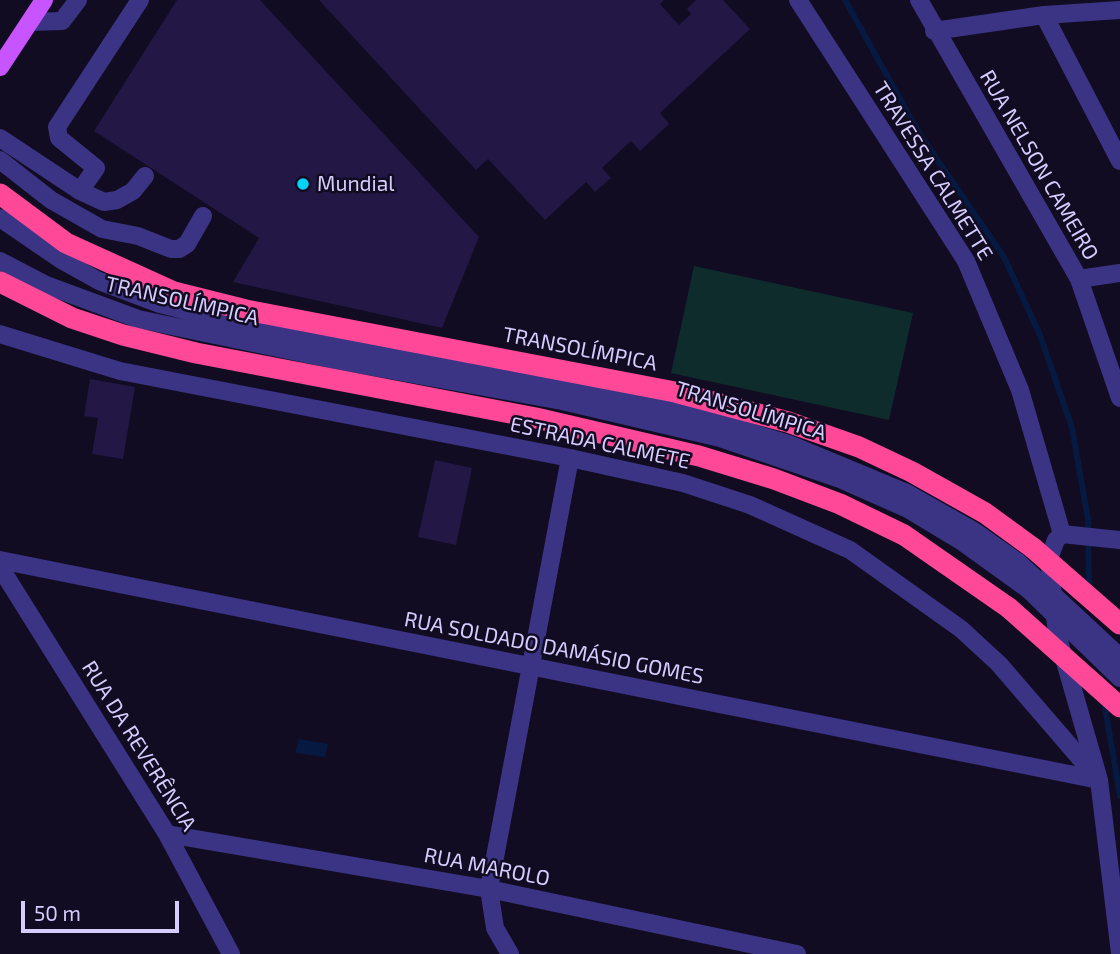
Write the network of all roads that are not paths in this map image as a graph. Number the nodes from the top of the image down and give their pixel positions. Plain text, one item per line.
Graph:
1 (44, 0) edge
2 (78, 0) edge
3 (140, 0) edge
4 (799, 0) edge
5 (919, 0) edge
6 (1120, 10) edge
7 (1044, 15) junction
8 (30, 22) junction
9 (934, 31) junction
10 (0, 67) edge
11 (0, 138) edge
12 (0, 160) edge
13 (1120, 161) edge
14 (145, 176) dead end
15 (80, 191) junction
16 (0, 194) edge
17 (203, 216) dead end
18 (0, 218) edge
19 (0, 261) edge
20 (1120, 273) edge
21 (1079, 279) junction
22 (0, 282) edge
23 (0, 334) edge
24 (1120, 398) edge
25 (570, 458) junction
26 (1067, 534) junction
27 (1120, 540) edge
28 (1026, 555) junction
29 (0, 560) edge
30 (0, 567) edge
31 (1120, 624) edge
32 (1120, 657) edge
33 (531, 667) junction
34 (1120, 678) edge
35 (1120, 707) edge
36 (1099, 780) junction
37 (167, 834) junction
38 (489, 889) junction
39 (753, 950) edge
40 (1120, 953) edge
41 (232, 954) edge
42 (510, 954) edge
43 (797, 954) edge

1 - 8 main road
2 - 8 street
3 - 15 street
4 - 26 street, TRAVESSA CALMETTE
5 - 9 street, RUA NELSON CAMEIRO
6 - 7 street
7 - 9 street
7 - 13 street
8 - 10 main road
9 - 21 street, RUA NELSON CAMEIRO
11 - 15 street
12 - 17 street
14 - 15 street
16 - 28 highway, TRANSOLÍMPICA
18 - 28 street, TRANSOLÍMPICA
19 - 34 street, TRANSOLÍMPICA, bridge
20 - 21 street
21 - 24 street, RUA NELSON CAMEIRO
22 - 35 highway, TRANSOLÍMPICA, bridge
23 - 25 street, ESTRADA CALMETE
25 - 33 street
25 - 36 street, ESTRADA CALMETE
26 - 27 street
26 - 36 street
28 - 31 highway, TRANSOLÍMPICA, bridge
28 - 32 street, TRANSOLÍMPICA, bridge
29 - 33 street, RUA SOLDADO DAMÁSIO GOMES
30 - 37 street, RUA DA REVERÊNCIA
33 - 36 street, RUA SOLDADO DAMÁSIO GOMES
33 - 38 street
36 - 40 street
37 - 38 street, RUA MAROLO
37 - 41 street, RUA DA REVERÊNCIA
38 - 39 street, RUA MAROLO
38 - 42 street
39 - 43 street, RUA MAROLO

